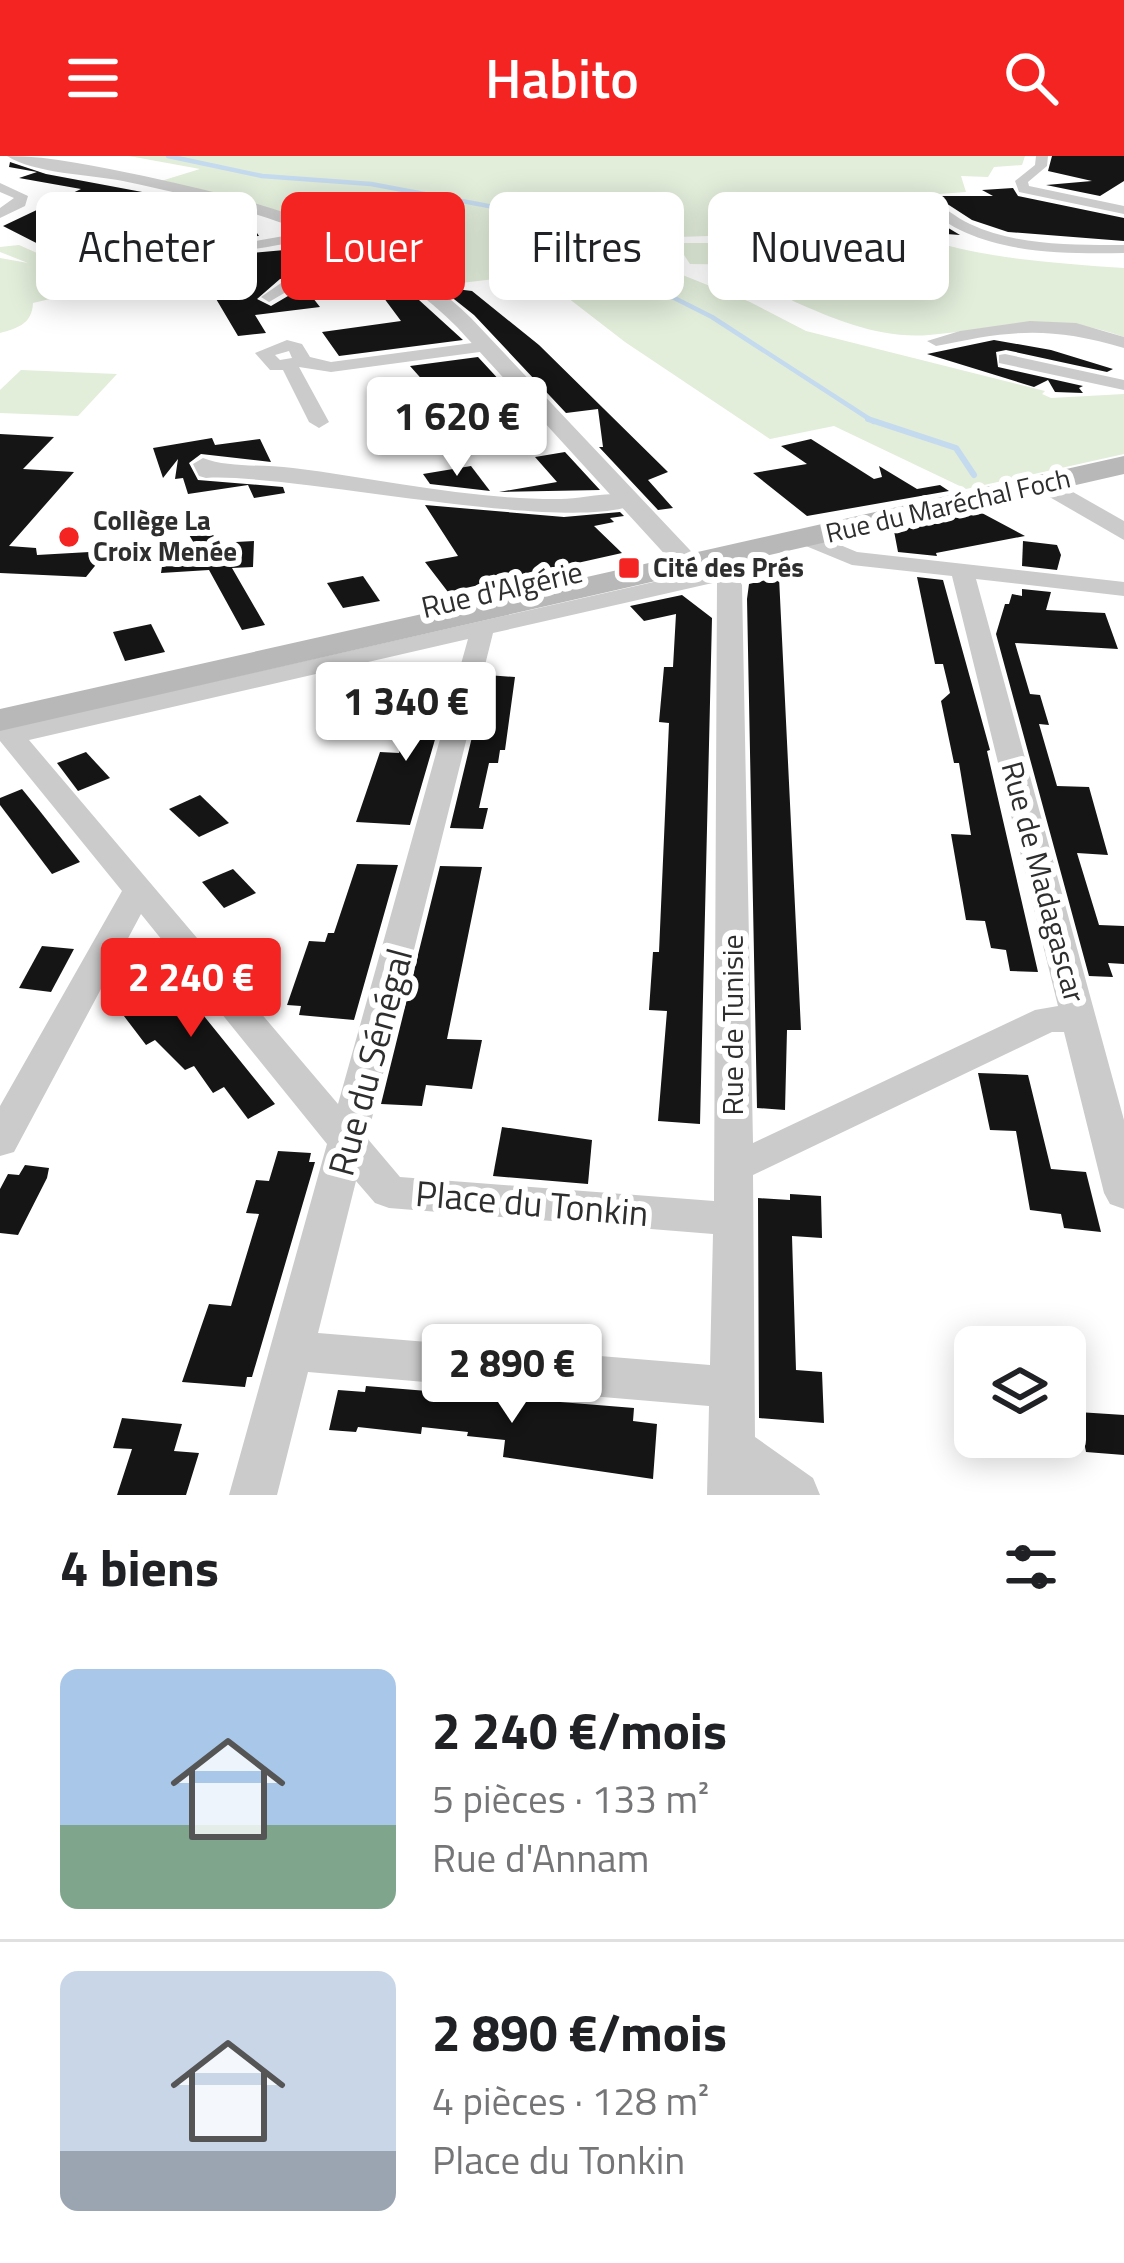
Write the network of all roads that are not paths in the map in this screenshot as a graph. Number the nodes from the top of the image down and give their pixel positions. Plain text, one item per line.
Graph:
1 (14, 156) edge
2 (1042, 156) edge
3 (0, 187) edge
4 (1124, 210) edge
5 (0, 214) edge
6 (949, 219) edge
7 (281, 223) edge
8 (1124, 249) edge
9 (281, 288) edge
10 (269, 296) dead end
11 (438, 300) edge
12 (936, 341) dead end
13 (1124, 343) edge
14 (487, 346) junction
15 (1005, 359) dead end
16 (1124, 385) edge
17 (320, 422) dead end
18 (203, 464) dead end
19 (1124, 465) edge
20 (1043, 483) junction
21 (631, 500) junction
22 (1124, 532) edge
23 (809, 539) junction
24 (712, 566) junction
25 (962, 571) junction
26 (1124, 589) edge
27 (478, 630) junction
28 (4, 726) edge
29 (138, 890) junction
30 (1079, 1019) junction
31 (0, 1141) edge
32 (348, 1147) junction
33 (734, 1161) junction
34 (1124, 1193) edge
35 (734, 1219) junction
36 (292, 1351) junction
37 (732, 1387) junction
38 (731, 1472) edge
39 (253, 1495) edge
40 (796, 1495) edge

1 - 7 street
2 - 4 street
3 - 5 street
6 - 8 street
9 - 10 street
11 - 14 street
12 - 13 street
14 - 17 street
14 - 21 street
15 - 16 street
18 - 21 street
19 - 20 main road, Rue du Maréchal Foch
20 - 22 street
20 - 23 main road, Rue du Maréchal Foch
21 - 24 street
23 - 24 main road, Rue du Maréchal Foch
23 - 25 street
24 - 27 street, Rue d'Algérie
24 - 28 main road, Rue du Maréchal Foch
24 - 33 street, Rue de Tunisie
25 - 26 street
25 - 30 street, Rue de Madagascar
27 - 28 street, Rue d'Algérie
27 - 32 street, Rue du Sénégal
28 - 29 street, Place du Tonkin
29 - 31 street
29 - 32 street, Place du Tonkin
30 - 33 street
30 - 34 street, Rue de Madagascar
32 - 35 street, Place du Tonkin
32 - 36 street, Rue du Sénégal
33 - 35 street, Rue de Tunisie
35 - 37 street, Rue de Tunisie
36 - 37 street
36 - 39 street, Rue du Sénégal
37 - 38 street, Rue de Tunisie
38 - 40 street

